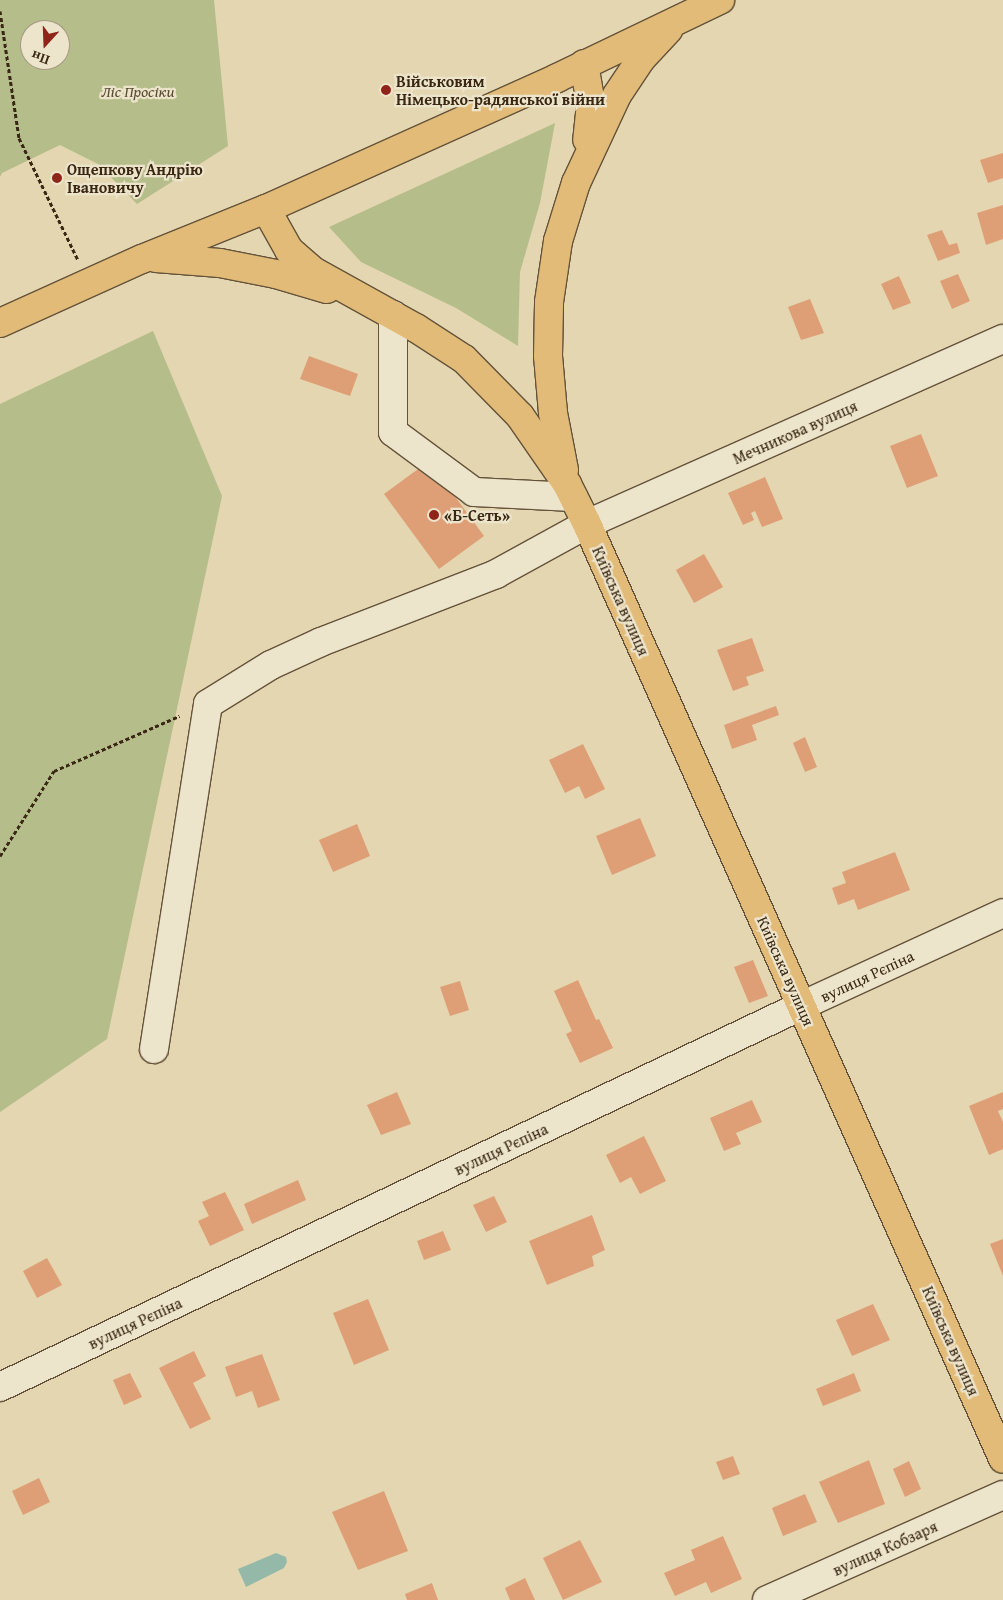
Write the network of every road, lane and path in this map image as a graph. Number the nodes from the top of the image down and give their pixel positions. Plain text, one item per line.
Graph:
1 (720, 0) edge
2 (0, 11) edge
3 (679, 18) junction
4 (584, 64) junction
5 (576, 183) junction
6 (266, 209) junction
7 (142, 259) junction
8 (89, 283) junction
9 (393, 315) junction
10 (0, 323) edge
11 (1003, 339) edge
12 (570, 490) junction
13 (587, 524) junction
14 (208, 704) junction
15 (0, 856) edge
16 (1003, 913) edge
17 (801, 1006) junction
18 (154, 1049) dead end
19 (0, 1388) edge
20 (1003, 1458) edge
21 (1003, 1495) edge
22 (767, 1600) edge

1 - 3 highway
2 - 8 path
3 - 4 highway
3 - 5 highway
4 - 5 highway
4 - 6 highway
5 - 12 highway
6 - 7 highway
6 - 9 highway
7 - 8 highway
7 - 9 highway
8 - 10 highway
9 - 12 highway
9 - 12 street
11 - 13 street, Мечникова вулиця
12 - 13 highway, Київська вулиця
13 - 14 street, Мечникова вулиця
13 - 17 highway, Київська вулиця
14 - 15 path
14 - 18 street
16 - 17 street, вулиця Рєпіна
17 - 19 street, вулиця Рєпіна
17 - 20 highway, Київська вулиця
21 - 22 street, вулиця Кобзаря

